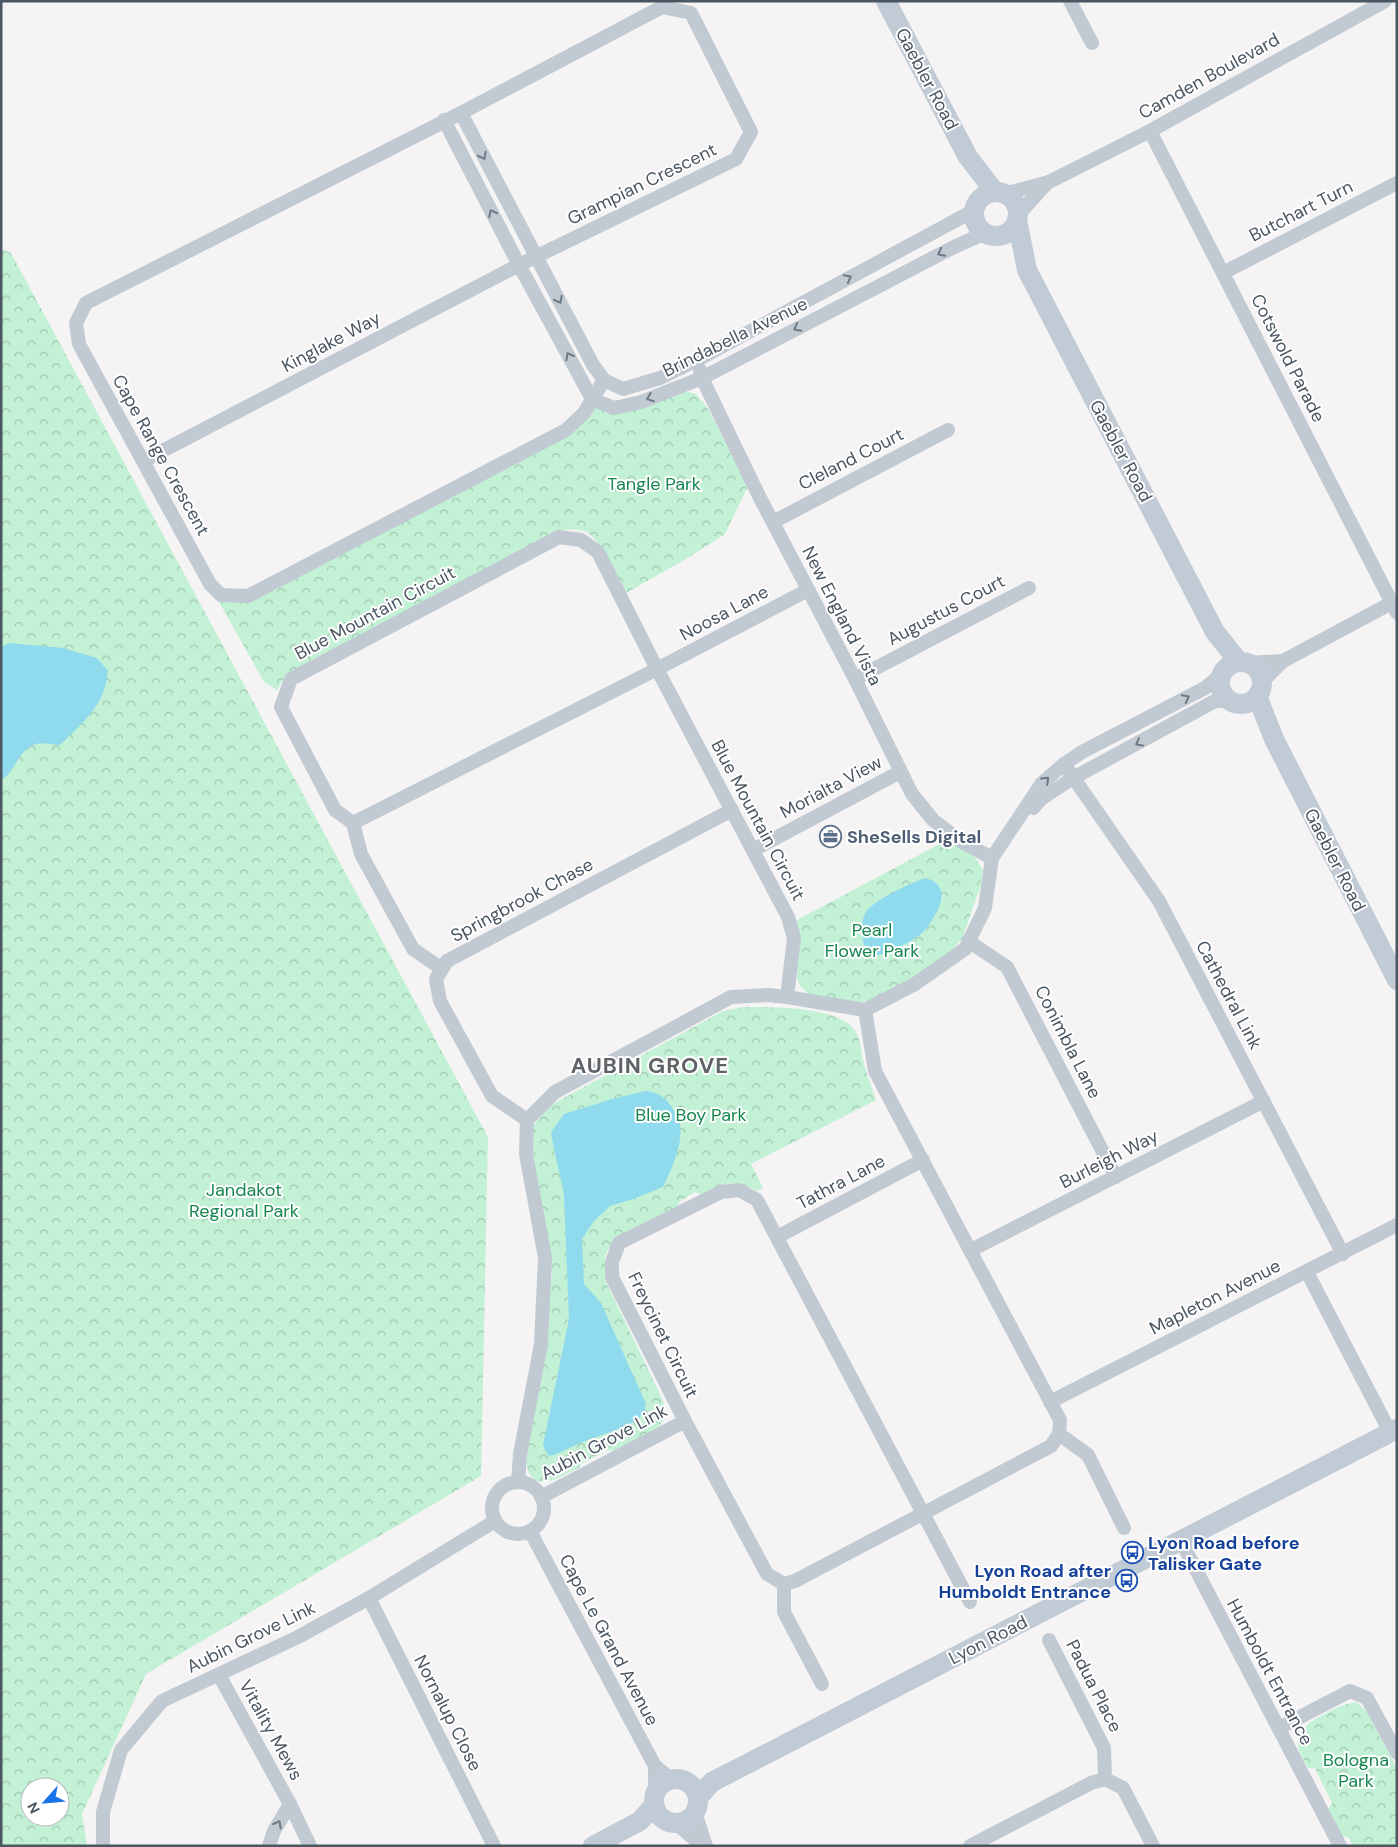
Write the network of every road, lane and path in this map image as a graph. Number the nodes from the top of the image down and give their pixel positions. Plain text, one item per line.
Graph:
1 (886, 1) edge
2 (1070, 1) edge
3 (1385, 1) edge
4 (1092, 43) dead end
5 (461, 113) junction
6 (444, 120) junction
7 (1150, 131) junction
8 (1049, 182) junction
9 (1397, 182) edge
10 (988, 199) junction
11 (1018, 218) junction
12 (989, 234) junction
13 (536, 257) junction
14 (519, 264) junction
15 (1027, 270) junction
16 (1223, 273) junction
17 (698, 360) junction
18 (702, 378) junction
19 (604, 380) junction
20 (592, 399) junction
21 (948, 430) dead end
22 (143, 461) junction
23 (772, 522) junction
24 (1029, 588) dead end
25 (808, 590) junction
26 (1395, 605) edge
27 (1283, 661) junction
28 (1233, 667) junction
29 (657, 670) junction
30 (855, 679) junction
31 (1248, 696) junction
32 (1064, 764) junction
33 (900, 772) junction
34 (1073, 778) junction
35 (732, 810) junction
36 (353, 823) junction
37 (753, 850) junction
38 (996, 854) junction
39 (968, 941) junction
40 (442, 970) junction
41 (1397, 980) edge
42 (787, 997) junction
43 (865, 1010) junction
44 (1264, 1101) junction
45 (527, 1120) junction
46 (922, 1160) junction
47 (1116, 1176) junction
48 (1397, 1225) edge
49 (776, 1237) junction
50 (971, 1250) junction
51 (1343, 1254) junction
52 (1307, 1272) junction
53 (1050, 1402) junction
54 (685, 1421) junction
55 (1393, 1431) edge
56 (1059, 1434) junction
57 (518, 1482) junction
58 (542, 1496) junction
59 (924, 1512) junction
60 (495, 1521) junction
61 (1124, 1528) dead end
62 (530, 1531) junction
63 (1181, 1541) junction
64 (784, 1584) junction
65 (370, 1598) junction
66 (970, 1602) dead end
67 (1049, 1640) dead end
68 (219, 1675) junction
69 (822, 1684) dead end
70 (1278, 1728) junction
71 (1397, 1753) edge
72 (654, 1766) junction
73 (1105, 1779) junction
74 (679, 1780) junction
75 (712, 1782) junction
76 (290, 1804) junction
77 (697, 1805) junction
78 (662, 1809) junction
79 (103, 1846) edge
80 (269, 1846) edge
81 (310, 1846) edge
82 (494, 1846) edge
83 (593, 1846) edge
84 (704, 1846) edge
85 (970, 1846) edge
86 (1154, 1846) edge
87 (1340, 1846) edge

1 - 10 street, Gaebler Road
2 - 4 street
3 - 7 street, Camden Boulevard
5 - 6 street, Cape Range Crescent
5 -> 13 street
5 - 13 street, Grampian Crescent
14 -> 6 street
6 - 22 street, Cape Range Crescent
7 - 8 street, Camden Boulevard
7 - 16 street, Cotswold Parade
8 - 10 street, Camden Boulevard
8 - 11 street, Camden Boulevard
9 - 16 street, Butchart Turn
10 - 11 street
10 - 12 street
17 -> 10 street, Brindabella Avenue
11 - 12 street
11 - 15 street, Gaebler Road
12 - 15 street, Gaebler Road
12 -> 18 street, Brindabella Avenue
13 - 14 street, Kinglake Way
13 -> 19 street
20 -> 14 street
14 - 22 street, Kinglake Way
15 - 28 street, Gaebler Road
16 - 26 street, Cotswold Parade
17 - 18 street, New England Vista
17 - 19 street, Brindabella Avenue
18 -> 20 street, Brindabella Avenue
18 - 23 street, New England Vista
19 - 20 street, Cape Range Crescent
20 - 22 street, Cape Range Crescent
21 - 23 street, Cleland Court
23 - 25 street, New England Vista
24 - 30 street, Augustus Court
25 - 29 street, Noosa Lane
25 - 30 street, New England Vista
26 - 27 street
27 - 28 street
27 - 31 street
28 - 31 street, Gaebler Road
28 - 31 street, Gaebler Road
32 -> 28 street
29 - 35 street, Blue Mountain Circuit
29 - 36 street
29 - 36 street, Blue Mountain Circuit
30 - 33 street, New England Vista
31 -> 34 street
31 - 41 street, Gaebler Road
32 - 34 street, Cathedral Link
38 -> 32 street
33 - 37 street, Morialta View
33 - 38 street, New England Vista
34 - 38 street
34 - 44 street, Cathedral Link
35 - 37 street, Blue Mountain Circuit
35 - 40 street, Springbrook Chase
36 - 40 street
37 - 42 street, Blue Mountain Circuit
38 - 39 street
39 - 43 street
39 - 47 street, Conimbla Lane
40 - 45 street
42 - 43 street
42 - 45 street
43 - 46 street
44 - 47 street, Burleigh Way
44 - 51 street, Cathedral Link
45 - 57 street, Aubin Grove Link
46 - 49 street, Tathra Lane
46 - 50 street
47 - 50 street, Burleigh Way
48 - 51 street, Mapleton Avenue
49 - 54 street, Freycinet Circuit
49 - 59 street, Freycinet Circuit
50 - 53 street
51 - 52 street, Mapleton Avenue
52 - 53 street, Mapleton Avenue
52 - 55 street
53 - 56 street
54 - 58 street, Aubin Grove Link
54 - 64 street, Freycinet Circuit
55 - 63 street, Lyon Road
56 - 59 street
56 - 61 street
57 - 58 street
57 - 60 street
58 - 62 street
59 - 64 street
59 - 66 street, Freycinet Circuit
60 - 62 street
60 - 65 street, Aubin Grove Link
62 - 72 street, Cape Le Grand Avenue
63 - 70 street, Humboldt Entrance
63 - 75 street, Lyon Road
64 - 69 street
65 - 68 street, Aubin Grove Link
65 - 82 street, Nornalup Close
67 - 73 street, Padua Place
68 - 76 street, Vitality Mews
68 - 79 street, Aubin Grove Link
70 - 71 street
70 - 87 street, Humboldt Entrance
72 - 74 street, Cape Le Grand Avenue
72 - 78 street, Cape Le Grand Avenue
73 - 85 street
73 - 86 street
74 - 75 street
74 - 77 street
74 - 78 street
75 - 77 street, Lyon Road
80 -> 76 street, Vitality Mews
76 - 81 street, Vitality Mews
77 - 78 street
77 - 84 street
78 - 83 street
78 - 84 street

